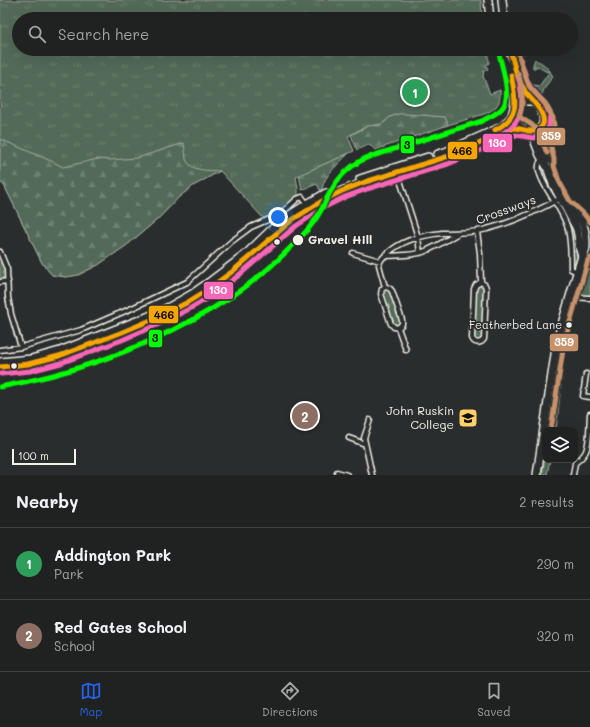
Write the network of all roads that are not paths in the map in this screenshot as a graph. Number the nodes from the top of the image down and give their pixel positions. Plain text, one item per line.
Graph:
1 (488, 0) edge
2 (502, 0) edge
3 (489, 12) edge
4 (503, 12) edge
5 (502, 56) edge
6 (512, 56) edge
7 (533, 101) junction
8 (515, 106) junction
9 (542, 113) junction
10 (512, 116) junction
11 (525, 129) junction
12 (490, 141) junction
13 (542, 160) junction
14 (547, 167) junction
15 (399, 177) junction
16 (343, 194) junction
17 (305, 201) junction
18 (560, 202) junction
19 (328, 203) dead end
20 (477, 232) junction
21 (457, 234) junction
22 (418, 237) junction
23 (588, 248) edge
24 (0, 252) edge
25 (353, 253) dead end
26 (420, 253) junction
27 (386, 254) junction
28 (582, 256) junction
29 (380, 261) junction
30 (577, 272) junction
31 (0, 282) edge
32 (8, 282) junction
33 (481, 282) junction
34 (384, 287) junction
35 (570, 297) junction
36 (590, 298) edge
37 (398, 328) junction
38 (21, 346) junction
39 (0, 350) edge
40 (406, 350) dead end
41 (0, 362) edge
42 (0, 367) edge
43 (586, 374) dead end
44 (590, 397) edge
45 (590, 414) edge
46 (370, 420) dead end
47 (366, 429) junction
48 (372, 431) dead end
49 (349, 438) dead end
50 (365, 444) junction
51 (337, 472) dead end
52 (346, 475) edge
53 (372, 475) edge
54 (537, 475) edge
55 (573, 475) edge

1 - 3 main road
2 - 4 main road
5 - 8 main road
6 - 7 main road
7 - 8 main road
7 - 9 main road
8 - 10 main road
9 - 11 main road
9 - 14 main road
10 - 11 main road
10 - 17 main road
11 - 12 main road
11 - 13 main road
12 - 15 street
12 - 16 main road
13 - 14 main road
13 - 18 street
14 - 18 main road
15 - 16 street
15 - 22 street
16 - 19 street
16 - 42 main road
17 - 38 street
17 - 41 main road
18 - 20 street, Crossways
18 - 23 main road
18 - 28 main road
18 - 30 street
20 - 21 street, Crossways
20 - 33 street
21 - 22 street, Crossways
21 - 26 street, Crossways
22 - 26 street
22 - 27 street, Crossways
23 - 28 main road
24 - 32 street
25 - 29 street
26 - 27 street, Crossways
27 - 29 street, Crossways
28 - 30 main road
29 - 34 street
30 - 35 main road
31 - 32 street
32 - 38 street
33 - 33 street
34 - 37 street
34 - 37 street
35 - 36 street
35 - 54 main road
37 - 40 street
38 - 39 street
43 - 44 street
45 - 55 street
46 - 47 street
47 - 48 street
47 - 50 street
49 - 50 street
50 - 53 street
51 - 52 street

